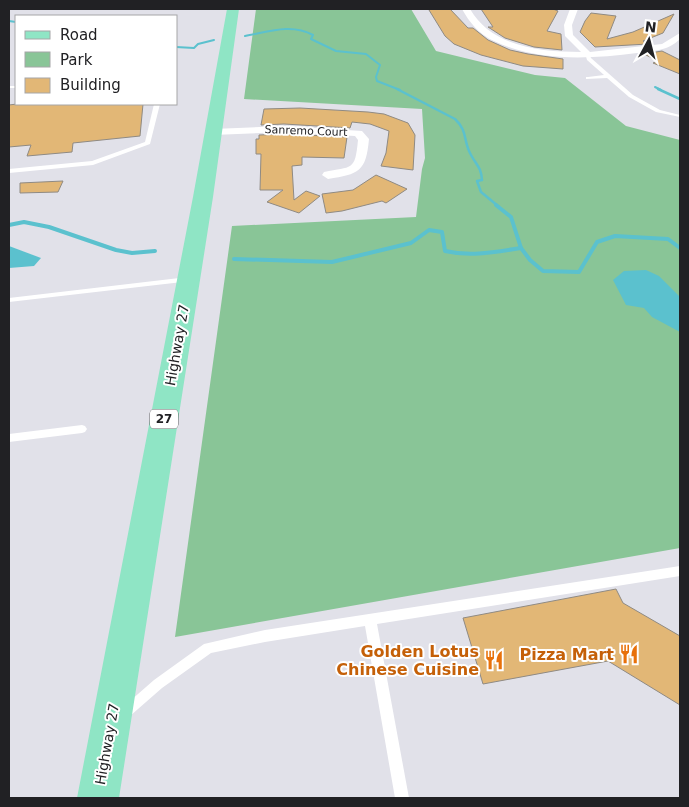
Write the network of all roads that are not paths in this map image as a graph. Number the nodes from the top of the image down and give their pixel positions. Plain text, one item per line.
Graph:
1 (233, 9) edge
2 (466, 9) edge
3 (574, 9) edge
4 (680, 35) edge
5 (668, 45) junction
6 (680, 50) edge
7 (588, 53) junction
8 (609, 76) junction
9 (588, 78) dead end
10 (157, 105) edge
11 (680, 116) edge
12 (214, 132) junction
13 (9, 171) edge
14 (328, 175) dead end
15 (188, 279) junction
16 (9, 300) edge
17 (82, 429) dead end
18 (9, 438) edge
19 (680, 571) edge
20 (370, 620) junction
21 (111, 725) junction
22 (98, 798) edge
23 (402, 798) edge

1 - 12 main road, Highway 27 / 27
2 - 7 street
3 - 7 street
4 - 5 street
5 - 6 street
5 - 7 street
7 - 8 lane
8 - 9 lane
8 - 11 lane
10 - 13 lane
12 - 14 street, Sanremo Court
12 - 15 main road, Highway 27 / 27
15 - 16 lane
15 - 21 main road, Highway 27 / 27
17 - 18 lane
19 - 20 lane
20 - 21 lane
20 - 23 lane
21 - 22 main road, Highway 27 / 27

